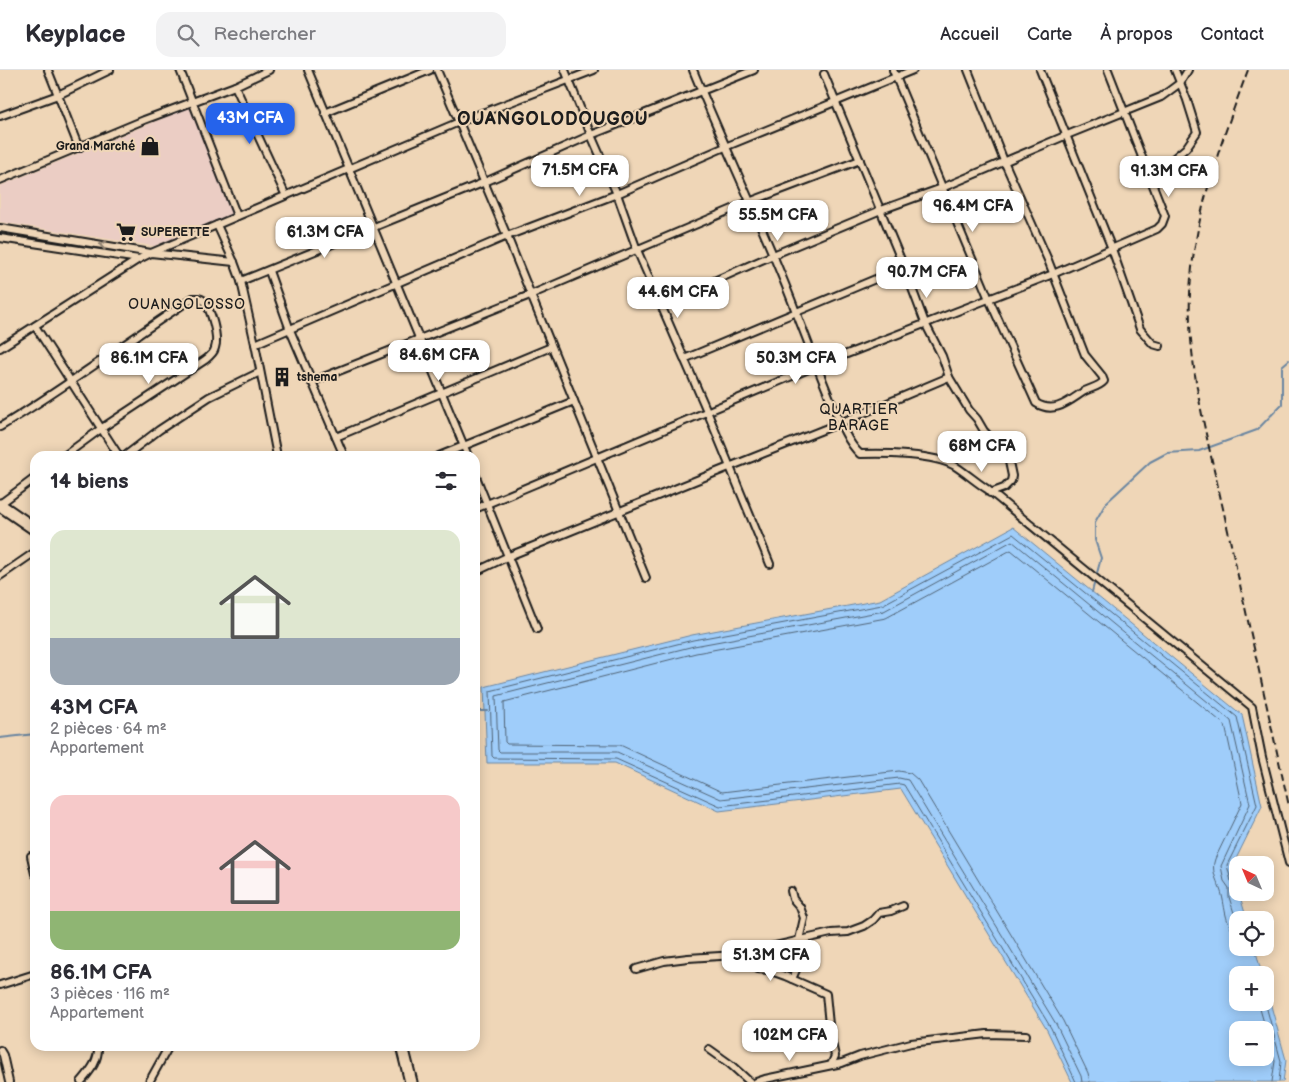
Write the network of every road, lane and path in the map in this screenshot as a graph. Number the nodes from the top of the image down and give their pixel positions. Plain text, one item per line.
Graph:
1 (48, 70) edge
2 (110, 70) edge
3 (180, 70) edge
4 (269, 70) edge
5 (308, 70) edge
6 (430, 70) edge
7 (437, 70) edge
8 (565, 70) edge
9 (594, 70) edge
10 (693, 70) edge
11 (754, 70) edge
12 (913, 70) edge
13 (968, 70) edge
14 (1040, 70) edge
15 (1108, 70) edge
16 (1175, 70) edge
17 (1188, 70) edge
18 (895, 73) edge
19 (824, 74) dead end
20 (569, 80) junction
21 (1180, 83) junction
22 (235, 86) junction
23 (702, 92) junction
24 (58, 95) junction
25 (194, 102) junction
26 (836, 102) junction
27 (1124, 112) junction
28 (325, 113) junction
29 (0, 116) edge
30 (459, 122) junction
31 (591, 135) junction
32 (1067, 135) junction
33 (79, 148) junction
34 (725, 148) junction
35 (860, 160) junction
36 (1004, 161) junction
37 (348, 169) junction
38 (1151, 177) junction
39 (0, 180) edge
40 (485, 182) junction
41 (942, 188) junction
42 (617, 194) junction
43 (286, 196) junction
44 (749, 202) junction
45 (881, 210) junction
46 (237, 216) junction
47 (217, 225) junction
48 (373, 227) junction
49 (0, 228) edge
50 (507, 236) junction
51 (0, 238) edge
52 (1112, 249) junction
53 (637, 250) junction
54 (151, 253) junction
55 (773, 255) junction
56 (139, 260) junction
57 (234, 262) junction
58 (904, 266) junction
59 (269, 271) junction
60 (1053, 274) junction
61 (241, 281) junction
62 (396, 282) junction
63 (530, 295) junction
64 (989, 299) junction
65 (660, 305) junction
66 (796, 312) junction
67 (925, 323) junction
68 (35, 326) junction
69 (290, 330) junction
70 (419, 339) junction
71 (255, 344) junction
72 (1160, 346) dead end
73 (551, 347) junction
74 (0, 348) edge
75 (684, 360) junction
76 (816, 366) junction
77 (260, 372) junction
78 (949, 377) junction
79 (72, 382) junction
80 (311, 382) junction
81 (442, 392) junction
82 (574, 401) junction
83 (707, 410) junction
84 (840, 423) junction
85 (0, 427) edge
86 (102, 428) junction
87 (336, 437) junction
88 (464, 446) junction
89 (71, 451) edge
90 (116, 451) edge
91 (131, 451) edge
92 (276, 451) edge
93 (342, 451) edge
94 (452, 451) edge
95 (466, 451) edge
96 (597, 458) junction
97 (729, 466) junction
98 (30, 482) edge
99 (480, 486) edge
100 (990, 493) junction
101 (487, 504) junction
102 (0, 505) edge
103 (480, 507) edge
104 (619, 512) junction
105 (30, 522) edge
106 (30, 555) edge
107 (509, 556) junction
108 (770, 564) dead end
109 (480, 570) edge
110 (0, 576) edge
111 (646, 578) dead end
112 (537, 629) dead end
113 (1289, 863) edge
114 (791, 891) dead end
115 (903, 906) dead end
116 (799, 940) junction
117 (736, 955) junction
118 (636, 968) dead end
119 (30, 976) edge
120 (792, 979) junction
121 (0, 985) edge
122 (1026, 1035) dead end
123 (709, 1049) dead end
124 (0, 1050) edge
125 (98, 1051) edge
126 (166, 1051) edge
127 (403, 1051) edge
128 (831, 1065) junction
129 (765, 1080) edge
130 (9, 1082) edge
131 (81, 1082) edge
132 (149, 1082) edge
133 (411, 1082) edge
134 (750, 1082) edge
135 (756, 1082) edge

1 - 24 street
2 - 24 street
3 - 25 street
4 - 22 street
5 - 28 street
6 - 28 street
7 - 30 street
8 - 20 street
9 - 20 street
10 - 23 street
11 - 23 street
12 - 18 street
13 - 36 street
14 - 32 street
15 - 27 street
16 - 21 street
17 - 21 street
18 - 26 street
18 - 41 street
19 - 26 street
20 - 30 street
20 - 31 street
21 - 27 street
21 - 38 street
22 - 25 street
22 - 43 street
23 - 31 street
23 - 34 street
24 - 29 street
24 - 33 street
25 - 33 street
25 - 46 street
26 - 34 street
26 - 35 street
27 - 32 street
27 - 38 street
28 - 37 street
30 - 37 street
30 - 40 street
31 - 40 street
31 - 42 street
32 - 36 street
32 - 52 street
33 - 39 street
34 - 42 street
34 - 44 street
35 - 44 street
35 - 45 street
36 - 41 street
36 - 60 street
37 - 43 street
37 - 48 street
38 - 52 street
40 - 48 street
40 - 50 street
41 - 45 street
41 - 64 street
42 - 50 street
42 - 53 street
43 - 46 street
44 - 53 street
44 - 55 street
45 - 55 street
45 - 58 street
46 - 47 street
47 - 54 street
47 - 57 street
48 - 59 street
48 - 62 street
54 -> 49 street
50 - 62 street
50 - 63 street
51 - 56 street
52 - 60 street
52 - 72 street
53 - 63 street
53 - 65 street
54 - 56 street
54 - 57 street
55 - 65 street
55 - 66 street
56 - 68 street
57 - 61 street
58 - 66 street
58 - 67 street
59 - 61 street
59 - 69 street
60 - 64 street
60 - 64 street
61 - 71 street
62 - 69 street
62 - 70 street
63 - 70 street
63 - 73 street
64 - 67 street
65 - 75 street
66 - 75 street
66 - 76 street
67 - 76 street
67 - 78 street
68 - 74 street
68 - 79 street
69 - 71 street
69 - 80 street
70 - 80 street
70 - 81 street
71 - 77 street
73 - 81 street
73 - 82 street
75 - 83 street
76 - 83 street
76 - 84 street
77 - 91 street
77 - 92 street
78 - 84 street
78 - 100 street
79 - 85 street
79 - 86 street
79 - 86 street
80 - 87 street
81 - 87 street
81 - 88 street
82 - 88 street
82 - 96 street
83 - 96 street
83 - 97 street
84 - 97 street
84 - 100 street
86 - 89 street
86 - 90 street
87 - 93 street
88 - 94 street
88 - 95 street
96 - 101 street
96 - 104 street
97 - 104 street
97 - 108 street
98 - 102 street
99 - 101 street
100 - 113 street
101 - 103 street
101 - 107 street
102 - 105 highway
104 - 107 street
104 - 111 street
106 - 110 street
107 - 109 street
107 - 112 street
114 - 116 street
115 - 116 street
116 - 117 street
116 - 120 street
117 - 118 street
117 - 120 street
119 - 121 street
120 - 128 street
122 - 128 street
123 - 134 street
124 - 130 street
125 - 131 street
126 - 132 street
127 - 133 highway
128 - 129 street
129 - 135 street

